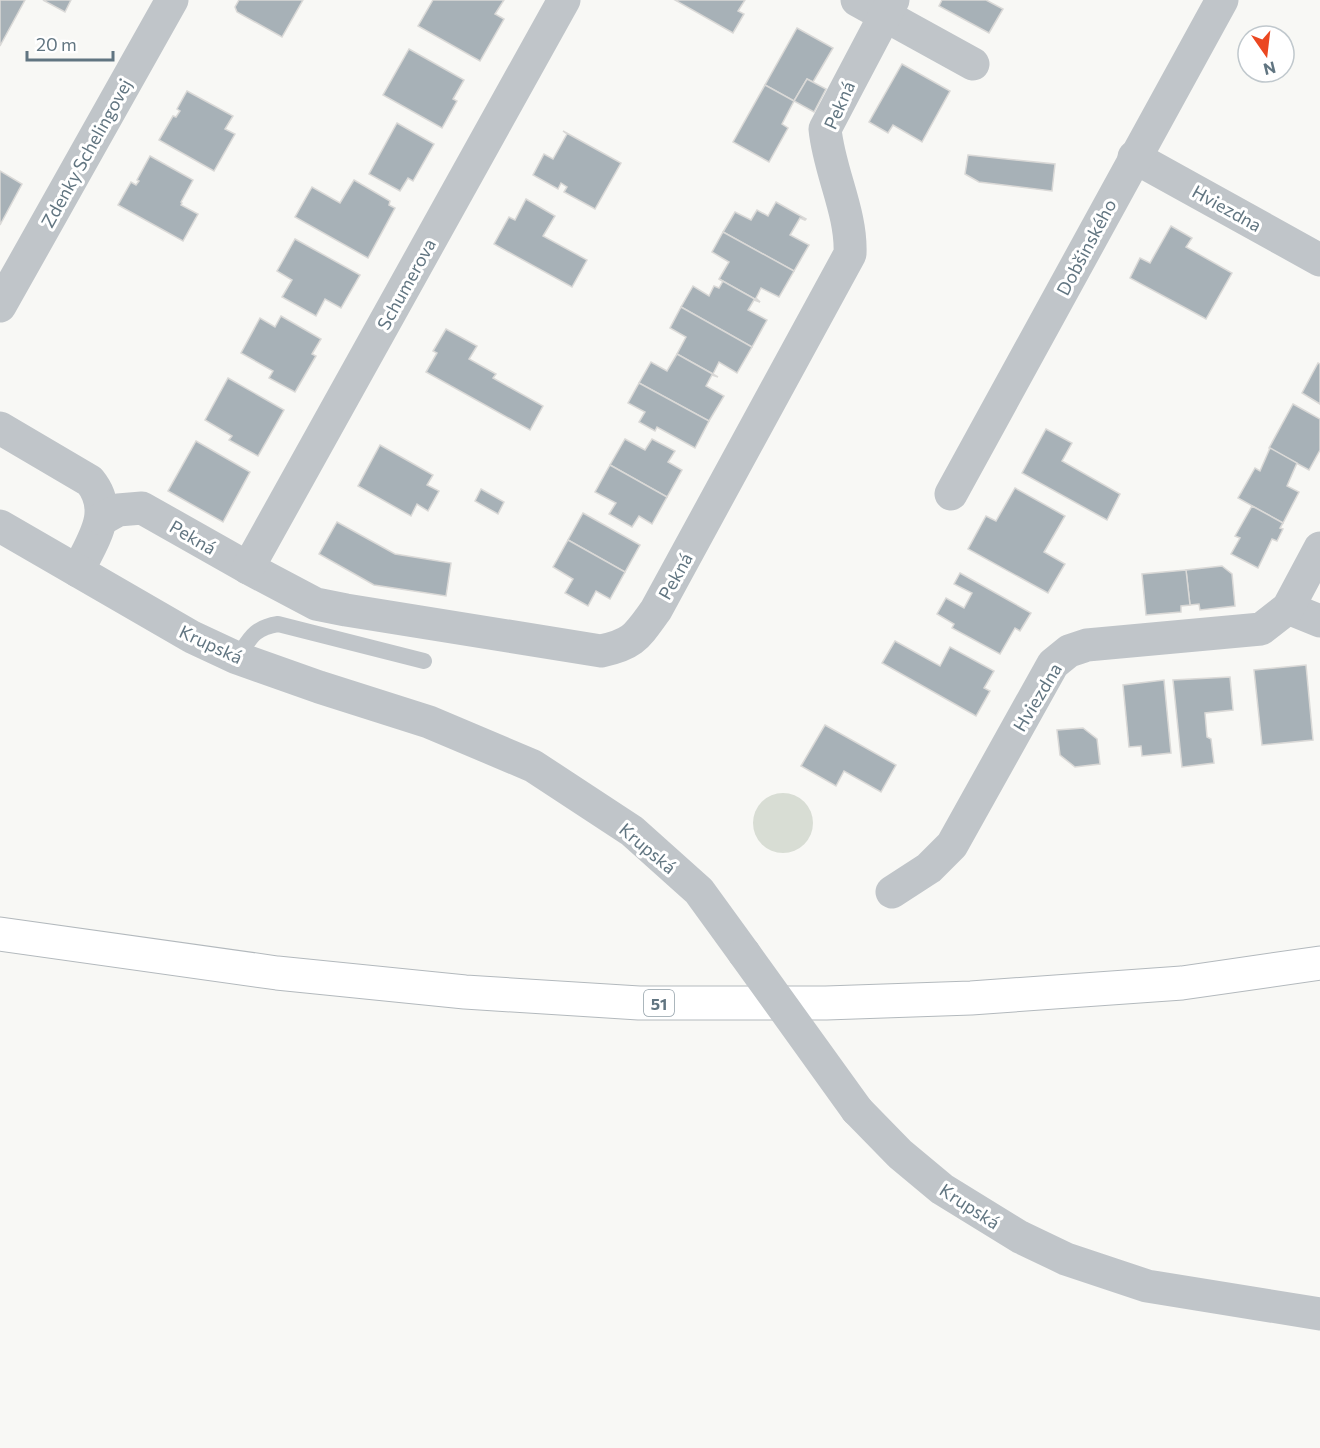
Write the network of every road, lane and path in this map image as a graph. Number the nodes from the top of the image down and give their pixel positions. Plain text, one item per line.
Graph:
1 (172, 0) edge
2 (564, 0) edge
3 (856, 0) edge
4 (1222, 0) edge
5 (889, 8) edge
6 (973, 64) dead end
7 (1134, 157) junction
8 (1320, 260) edge
9 (0, 306) edge
10 (0, 428) edge
11 (951, 494) dead end
12 (102, 519) junction
13 (0, 526) edge
14 (1320, 548) edge
15 (248, 568) junction
16 (78, 571) junction
17 (1288, 608) junction
18 (1320, 621) edge
19 (237, 658) junction
20 (424, 661) dead end
21 (892, 892) dead end
22 (0, 934) edge
23 (1320, 963) edge
24 (1320, 1314) edge

1 - 9 street, Zdenky Schelingovej
2 - 15 street, Schumerova
3 - 5 street
4 - 7 street, Dobšinského
5 - 6 street
5 - 15 street, Pekná
7 - 8 street, Hviezdna
7 - 11 street, Dobšinského
10 - 12 street
12 - 15 street, Pekná
12 - 16 street
13 - 16 street, Krupská
14 - 17 street, Hviezdna
16 - 19 street, Krupská
17 - 18 street
17 - 21 street, Hviezdna
19 - 20 lane
19 - 24 street, Krupská, bridge
22 - 23 main road, 51

